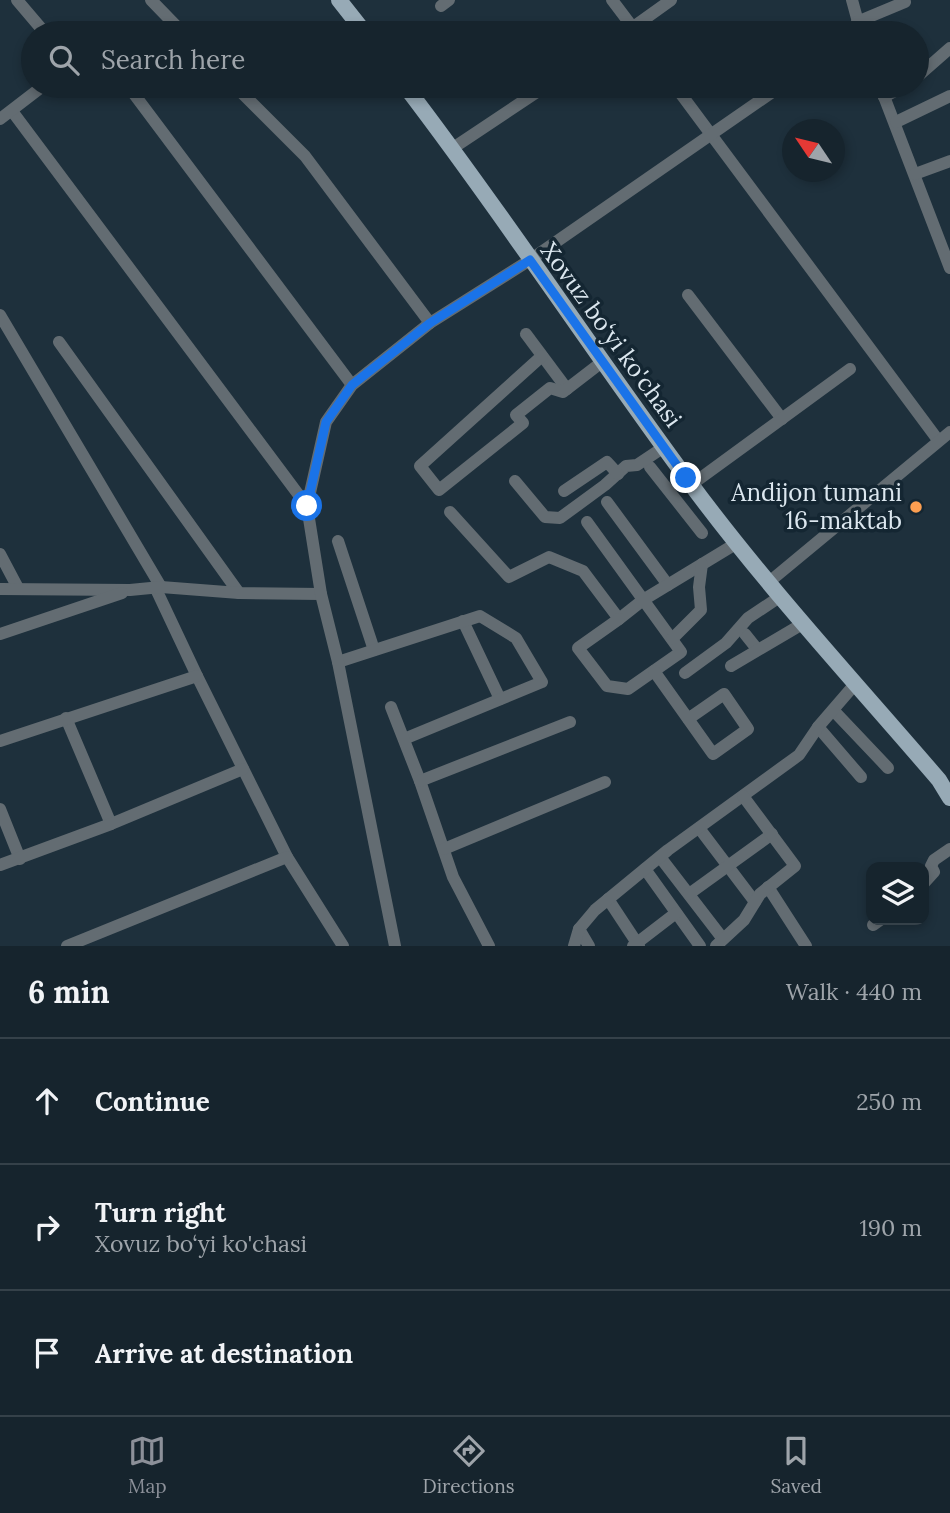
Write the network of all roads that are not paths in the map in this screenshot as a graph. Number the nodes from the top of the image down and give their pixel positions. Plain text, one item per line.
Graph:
1 (17, 0) edge
2 (151, 0) edge
3 (339, 0) edge
4 (612, 0) edge
5 (671, 0) edge
6 (852, 0) edge
7 (905, 2) dead end
8 (35, 21) edge
9 (171, 21) edge
10 (356, 21) edge
11 (625, 21) edge
12 (644, 21) edge
13 (856, 21) edge
14 (873, 21) edge
15 (950, 48) edge
16 (929, 66) edge
17 (950, 96) edge
18 (28, 98) edge
19 (137, 98) edge
20 (247, 98) edge
21 (414, 98) edge
22 (528, 98) edge
23 (684, 98) edge
24 (764, 98) edge
25 (885, 98) edge
26 (12, 111) junction
27 (0, 119) edge
28 (896, 122) junction
29 (712, 135) junction
30 (453, 148) junction
31 (950, 161) edge
32 (915, 174) junction
33 (530, 260) junction
34 (950, 268) edge
35 (688, 295) dead end
36 (0, 314) edge
37 (430, 323) junction
38 (526, 334) dead end
39 (59, 342) dead end
40 (542, 356) junction
41 (602, 362) junction
42 (850, 369) dead end
43 (352, 385) junction
44 (567, 389) junction
45 (782, 419) junction
46 (950, 432) edge
47 (938, 440) junction
48 (664, 447) junction
49 (650, 467) dead end
50 (618, 474) junction
51 (514, 481) dead end
52 (689, 482) junction
53 (670, 490) junction
54 (564, 491) dead end
55 (607, 502) dead end
56 (307, 506) junction
57 (450, 512) dead end
58 (587, 522) dead end
59 (702, 533) dead end
60 (338, 541) dead end
61 (737, 543) junction
62 (0, 554) edge
63 (702, 564) junction
64 (769, 582) junction
65 (668, 585) junction
66 (158, 587) junction
67 (18, 588) junction
68 (0, 589) edge
69 (130, 590) junction
70 (239, 593) junction
71 (321, 594) junction
72 (781, 596) junction
73 (643, 600) junction
74 (619, 619) junction
75 (463, 621) junction
76 (804, 623) junction
77 (0, 634) edge
78 (745, 634) dead end
79 (672, 639) junction
80 (757, 649) junction
81 (374, 650) junction
82 (338, 662) junction
83 (730, 666) dead end
84 (654, 671) junction
85 (685, 673) dead end
86 (197, 676) junction
87 (856, 683) junction
88 (500, 699) junction
89 (391, 706) dead end
90 (833, 710) junction
91 (66, 718) junction
92 (688, 719) junction
93 (570, 722) dead end
94 (818, 727) junction
95 (404, 739) junction
96 (0, 741) edge
97 (888, 768) dead end
98 (243, 769) junction
99 (945, 776) edge
100 (861, 777) dead end
101 (420, 781) junction
102 (605, 782) dead end
103 (743, 796) junction
104 (950, 798) edge
105 (0, 809) edge
106 (111, 824) junction
107 (699, 828) junction
108 (772, 835) junction
109 (444, 849) junction
110 (950, 849) edge
111 (287, 856) junction
112 (660, 857) junction
113 (20, 859) junction
114 (0, 865) edge
115 (727, 866) junction
116 (645, 869) junction
117 (929, 878) edge
118 (768, 887) junction
119 (688, 894) junction
120 (608, 899) junction
121 (755, 902) junction
122 (676, 913) junction
123 (579, 929) junction
124 (720, 943) edge
125 (337, 945) edge
126 (636, 945) edge
127 (67, 946) edge
128 (395, 946) edge
129 (489, 946) edge
130 (574, 946) edge
131 (589, 946) edge
132 (700, 946) edge
133 (806, 946) edge

1 - 8 street
2 - 9 street
3 - 10 main road
4 - 11 street
5 - 12 street
6 - 13 street
7 - 14 street
15 - 16 street
17 - 28 street
18 - 26 street
19 - 43 street
20 - 37 street
21 - 30 main road, Xovuz bo‘yi ko'chasi
22 - 30 street
23 - 29 street
24 - 29 street
25 - 28 street
26 - 27 street
26 - 56 street
28 - 32 street
29 - 33 street
29 - 47 street
30 - 33 main road, Xovuz bo‘yi ko'chasi
31 - 32 street
32 - 34 street
33 - 37 street
33 - 41 main road, Xovuz bo‘yi ko'chasi
35 - 45 street
36 - 66 street
37 - 43 street
38 - 40 street
39 - 70 street
40 - 44 street
40 - 44 street
41 - 44 street
41 - 48 main road, Xovuz bo‘yi ko'chasi
42 - 45 street
43 - 56 street
45 - 52 street
46 - 47 street
47 - 64 street
48 - 50 street
48 - 52 main road, Xovuz bo‘yi ko'chasi
49 - 53 street
50 - 51 street
50 - 54 street
52 - 53 street
52 - 61 main road, Xovuz bo‘yi ko'chasi
53 - 59 street
55 - 65 street
56 - 71 street
57 - 74 street
58 - 73 street
60 - 81 street
61 - 63 street
61 - 64 main road, Xovuz bo‘yi ko'chasi
62 - 67 street
63 - 65 street
63 - 79 street
64 - 72 main road, Xovuz bo‘yi ko'chasi
65 - 73 street
66 - 69 street
66 - 70 street
66 - 86 street
67 - 68 street
67 - 69 street
69 - 77 street
70 - 71 street
71 - 82 street
72 - 76 main road, Xovuz bo‘yi ko'chasi
72 - 85 street
73 - 74 street
73 - 79 street
74 - 84 street
75 - 81 street
75 - 88 street
75 - 88 street
76 - 80 street
76 - 87 main road, Xovuz bo‘yi ko'chasi
78 - 80 street
79 - 84 street
80 - 83 street
81 - 82 street
82 - 128 street
84 - 92 street
86 - 91 street
86 - 98 street
87 - 90 street
87 - 99 main road, Xovuz bo‘yi ko'chasi
88 - 95 street
89 - 95 street
90 - 94 street
90 - 97 street
91 - 96 street
91 - 106 street
92 - 92 street
93 - 101 street
94 - 100 street
94 - 103 street
95 - 101 street
98 - 106 street
98 - 111 street
99 - 104 main road, Xovuz bo‘yi ko'chasi
101 - 109 street
102 - 109 street
103 - 107 street
103 - 108 street
105 - 113 street
106 - 113 street
107 - 112 street
107 - 115 street
108 - 115 street
108 - 118 street
109 - 129 street
110 - 117 street
111 - 125 street
111 - 127 street
112 - 116 street
112 - 119 street
113 - 114 street
115 - 119 street
115 - 121 street
116 - 120 street
116 - 122 street
118 - 121 street
118 - 133 street
119 - 124 street
120 - 123 street
120 - 126 street
121 - 124 street
122 - 126 street
122 - 132 street
123 - 130 street
123 - 131 street

